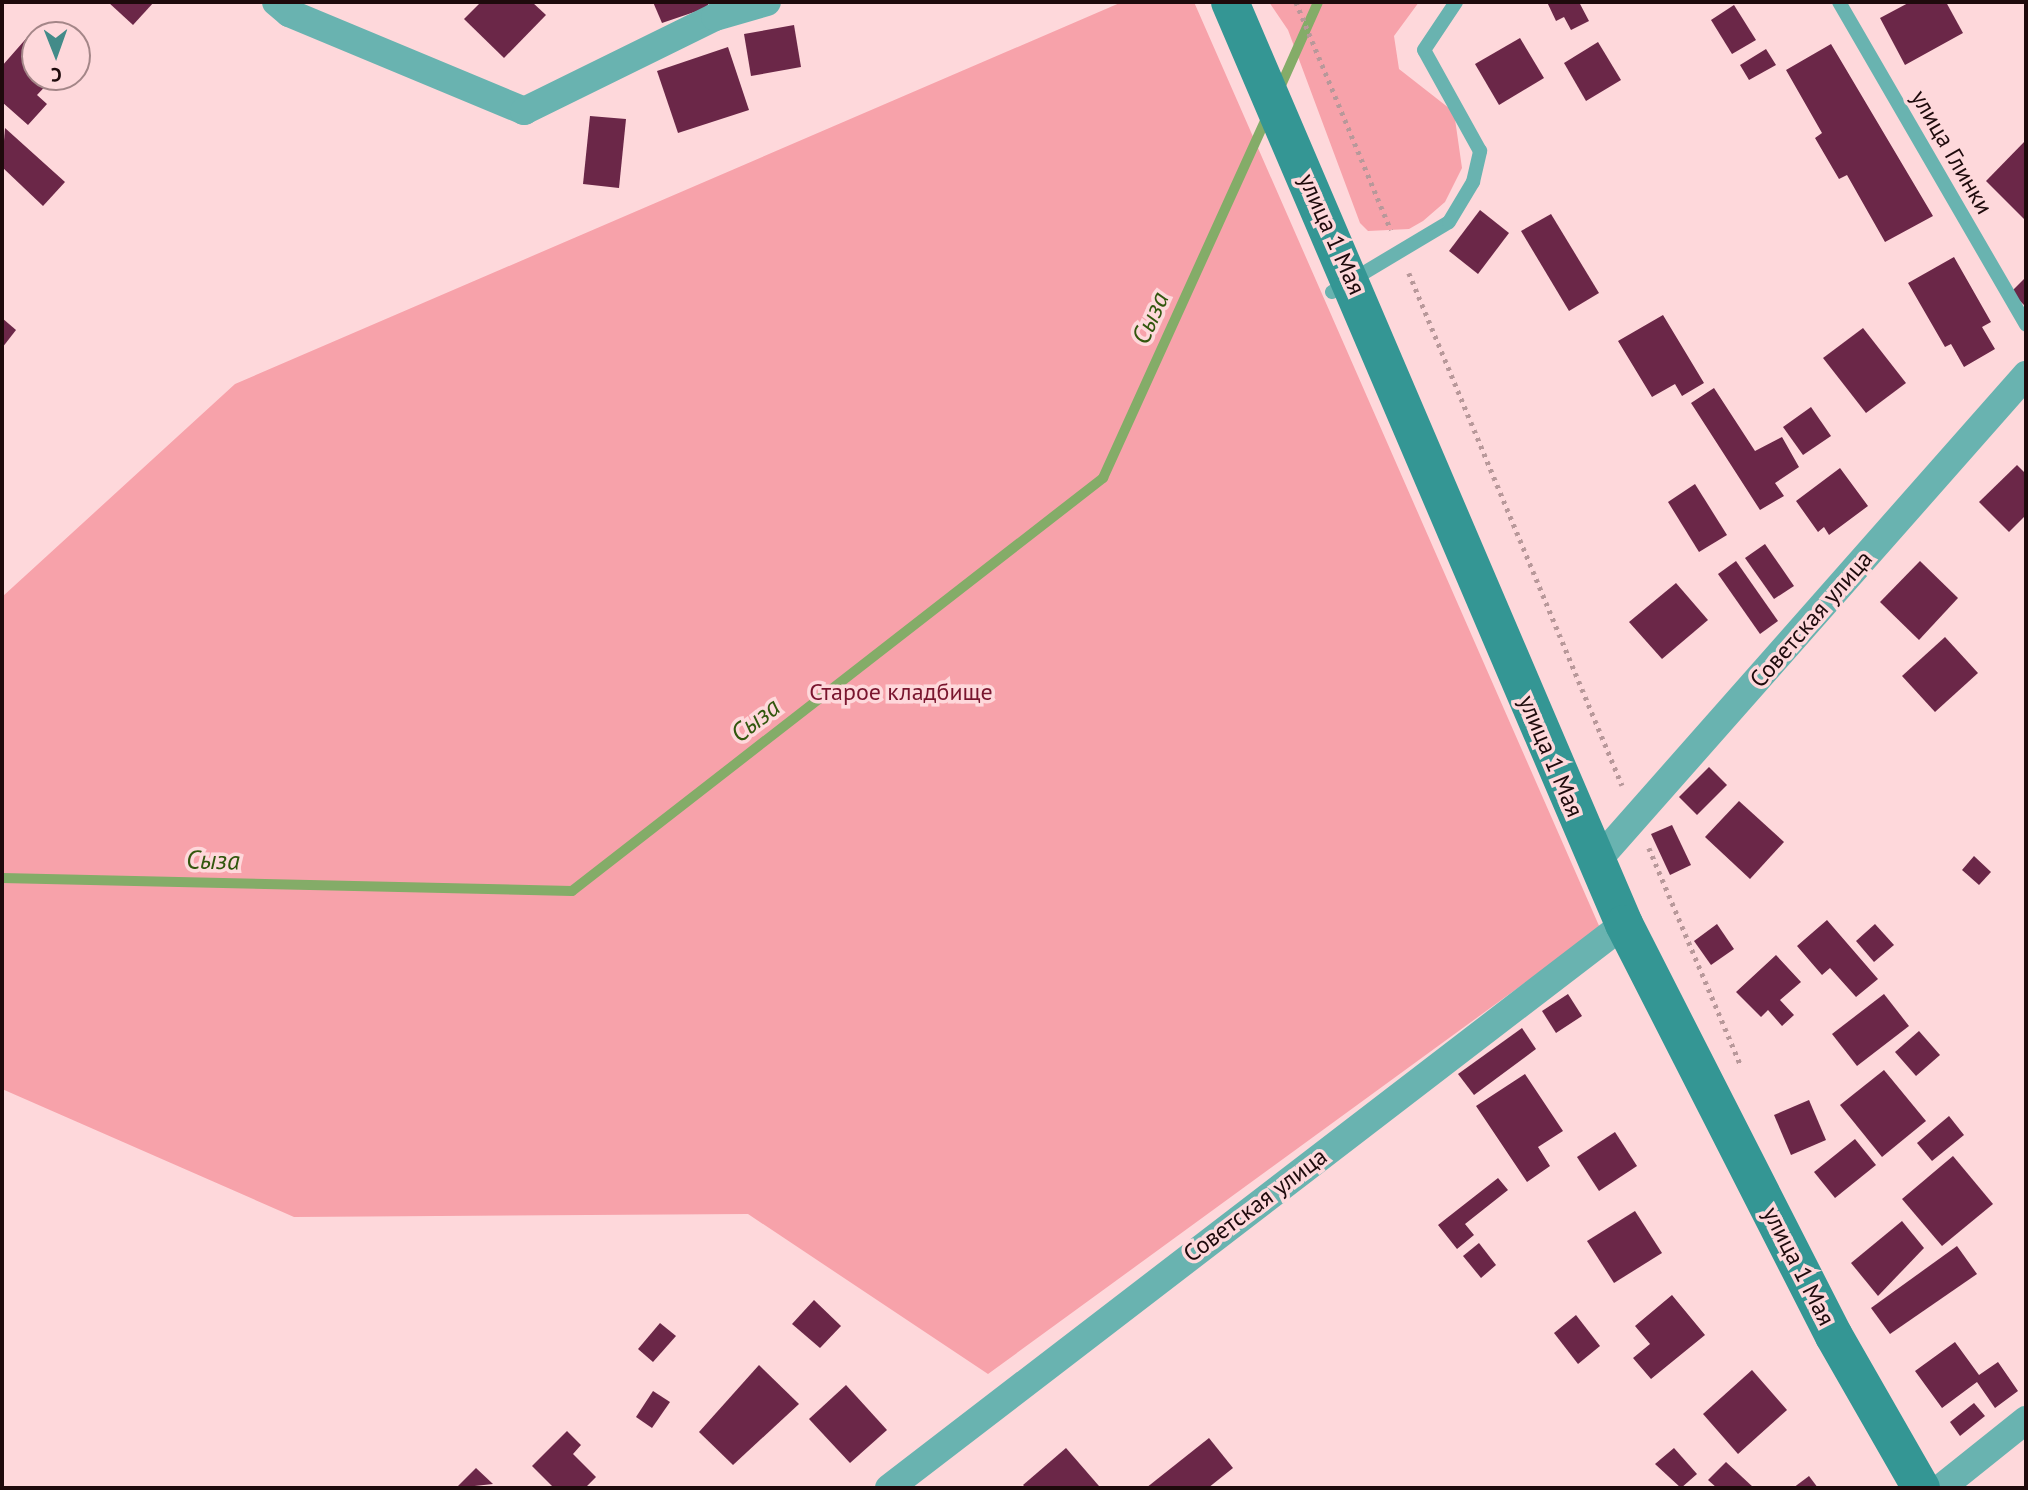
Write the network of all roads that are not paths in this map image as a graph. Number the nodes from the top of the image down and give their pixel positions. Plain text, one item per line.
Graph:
1 (276, 2) edge
2 (767, 2) edge
3 (1230, 2) edge
4 (1456, 2) edge
5 (1839, 2) edge
6 (1343, 287) junction
7 (2026, 324) edge
8 (2022, 389) edge
9 (1596, 862) junction
10 (1624, 924) junction
11 (2026, 1420) edge
12 (888, 1488) edge
13 (1921, 1488) edge
14 (1941, 1488) edge

1 - 2 street
3 - 6 main road, улица 1 Мая
4 - 6 lane
5 - 7 lane, улица Глинки
6 - 9 main road, улица 1 Мая
8 - 9 street, Советская улица
9 - 10 main road, улица 1 Мая
10 - 12 street, Советская улица
10 - 13 main road, улица 1 Мая
11 - 14 street

